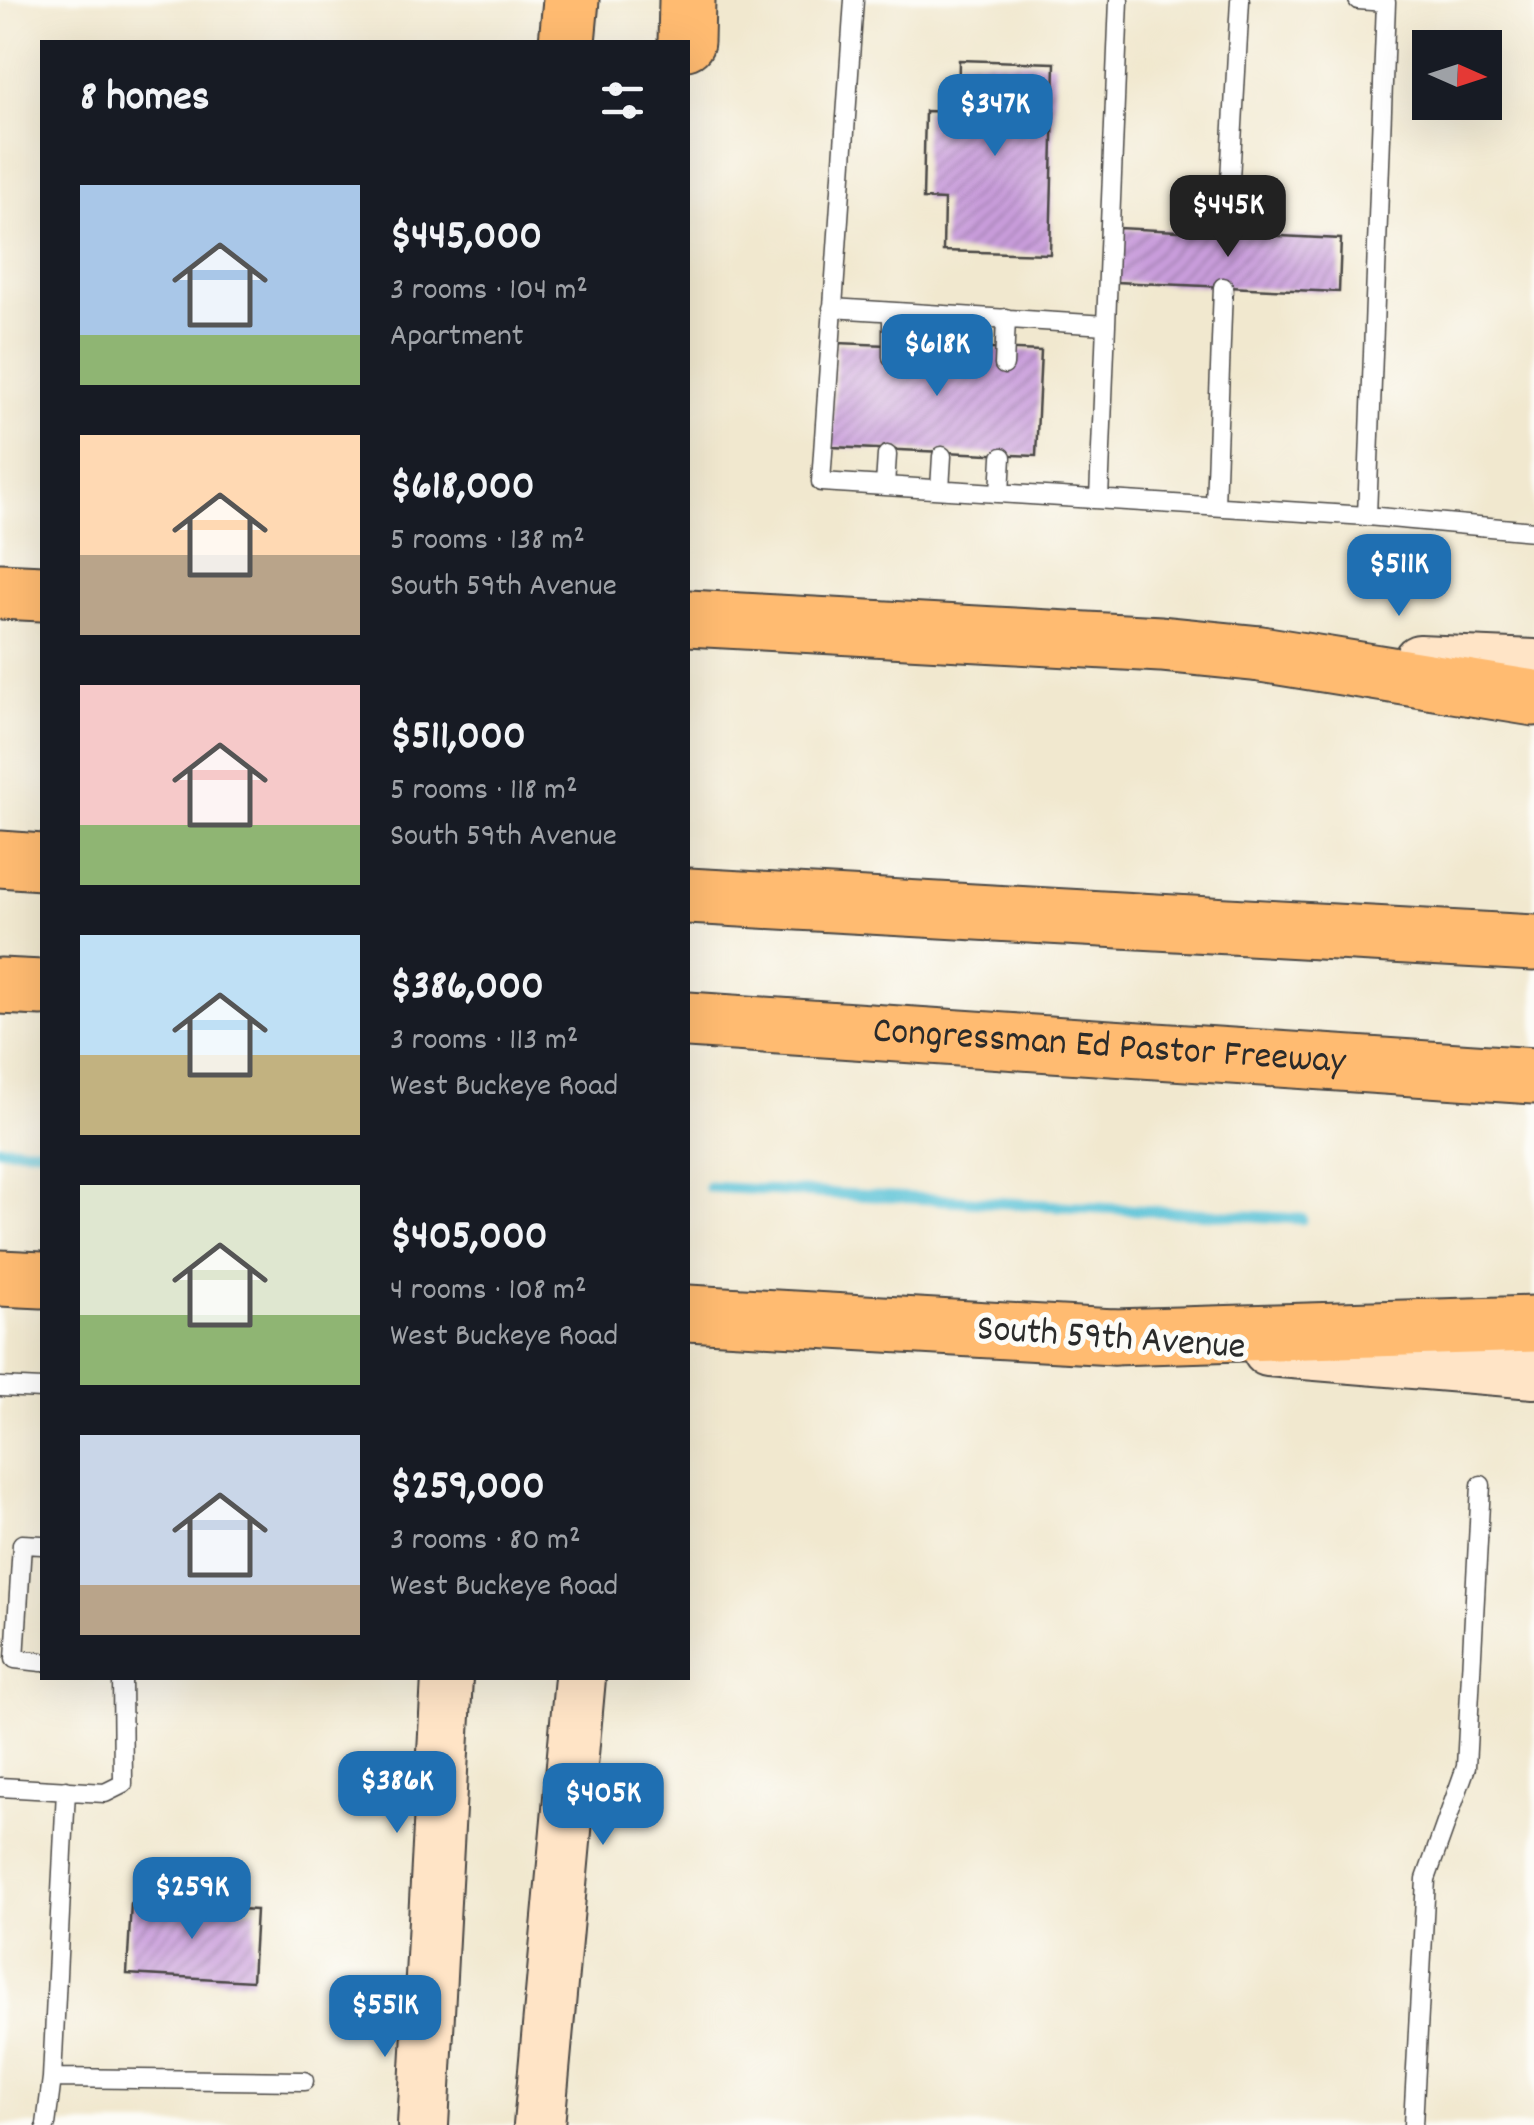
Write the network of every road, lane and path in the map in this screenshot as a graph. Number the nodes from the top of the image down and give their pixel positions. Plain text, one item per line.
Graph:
1 (571, 0) edge
2 (687, 0) edge
3 (854, 0) edge
4 (1120, 0) edge
5 (1240, 0) edge
6 (1358, 0) edge
7 (567, 40) edge
8 (686, 40) edge
9 (1227, 233) dead end
10 (1223, 287) dead end
11 (832, 308) junction
12 (892, 312) junction
13 (946, 316) junction
14 (1006, 318) junction
15 (1106, 326) junction
16 (892, 357) dead end
17 (946, 362) dead end
18 (1004, 365) dead end
19 (887, 455) dead end
20 (942, 456) dead end
21 (1002, 457) dead end
22 (885, 486) junction
23 (940, 489) junction
24 (1000, 493) junction
25 (1099, 499) junction
26 (1215, 505) junction
27 (1367, 516) junction
28 (1534, 531) edge
29 (0, 591) edge
30 (40, 593) edge
31 (690, 618) edge
32 (1261, 654) junction
33 (1534, 666) edge
34 (1534, 698) edge
35 (0, 859) edge
36 (40, 862) edge
37 (690, 896) edge
38 (1534, 943) edge
39 (0, 986) edge
40 (40, 988) edge
41 (711, 1021) edge
42 (1534, 1076) edge
43 (0, 1278) edge
44 (40, 1280) edge
45 (690, 1314) edge
46 (1534, 1324) edge
47 (1114, 1337) junction
48 (1534, 1373) edge
49 (0, 1387) edge
50 (40, 1389) edge
51 (1481, 1485) dead end
52 (40, 1545) edge
53 (40, 1662) edge
54 (122, 1680) edge
55 (447, 1680) edge
56 (580, 1680) edge
57 (0, 1787) edge
58 (66, 1790) junction
59 (52, 2078) junction
60 (304, 2081) dead end
61 (46, 2125) edge
62 (423, 2125) edge
63 (538, 2125) edge
64 (1412, 2125) edge

1 - 7 main road
2 - 8 main road
3 - 11 lane
4 - 15 lane
5 - 9 lane
6 - 27 lane
10 - 26 lane
11 - 12 lane
11 - 22 lane
12 - 13 lane
12 - 16 lane
13 - 14 lane
13 - 17 lane
14 - 15 lane
14 - 18 lane
15 - 25 lane
19 - 22 lane
20 - 23 lane
21 - 24 lane
22 - 23 lane
23 - 24 lane
24 - 25 lane
25 - 26 lane
26 - 27 lane
27 - 28 lane
29 - 30 main road
31 - 32 main road
32 - 33 main road
32 - 34 main road
35 - 36 main road
37 - 38 main road
39 - 40 main road
41 - 42 main road, Congressman Ed Pastor Freeway
43 - 44 main road
45 - 47 main road, South 59th Avenue
46 - 47 main road
47 - 48 main road, South 59th Avenue
49 - 50 lane
51 - 64 lane
52 - 53 lane
54 - 58 lane
55 - 62 main road
56 - 63 main road
57 - 58 lane
58 - 59 lane
59 - 60 lane
59 - 61 lane

